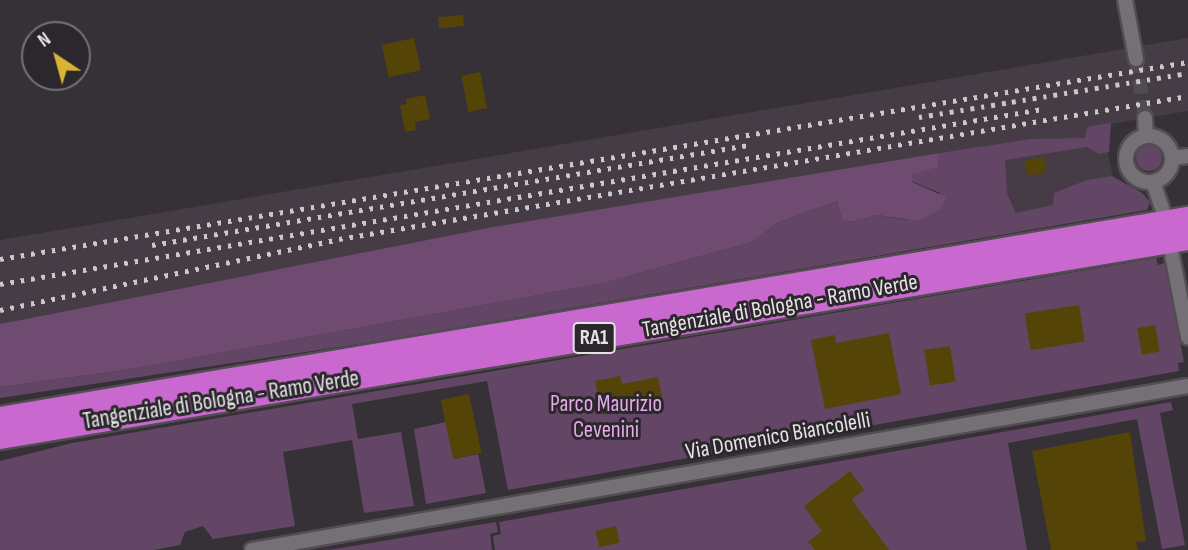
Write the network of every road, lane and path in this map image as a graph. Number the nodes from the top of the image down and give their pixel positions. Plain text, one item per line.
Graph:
1 (1125, 0) edge
2 (1136, 60) tunnel mouth
3 (1145, 118) tunnel mouth
4 (1146, 135) junction
5 (1188, 156) edge
6 (1172, 158) junction
7 (1153, 182) junction
8 (1162, 208) dead end
9 (1188, 219) edge
10 (1180, 246) edge
11 (1188, 337) edge
12 (198, 385) junction
13 (1188, 386) edge
14 (0, 405) edge
15 (175, 408) junction
16 (0, 419) edge
17 (0, 437) edge
18 (0, 451) edge
19 (253, 550) edge

1 - 2 street
3 - 4 street
4 - 6 street
4 - 7 street
5 - 6 street
6 - 7 street
7 - 8 street
9 - 12 highway, Tangenziale di Bologna - Ramo Verde / RA1
10 - 11 street
10 - 15 highway, Tangenziale di Bologna - Ramo Verde / RA1
12 - 14 highway
12 - 16 highway, Tangenziale di Bologna - Ramo Verde / RA1
13 - 19 street, Via Domenico Biancolelli
15 - 17 highway, Tangenziale di Bologna - Ramo Verde / RA1
15 - 18 highway

